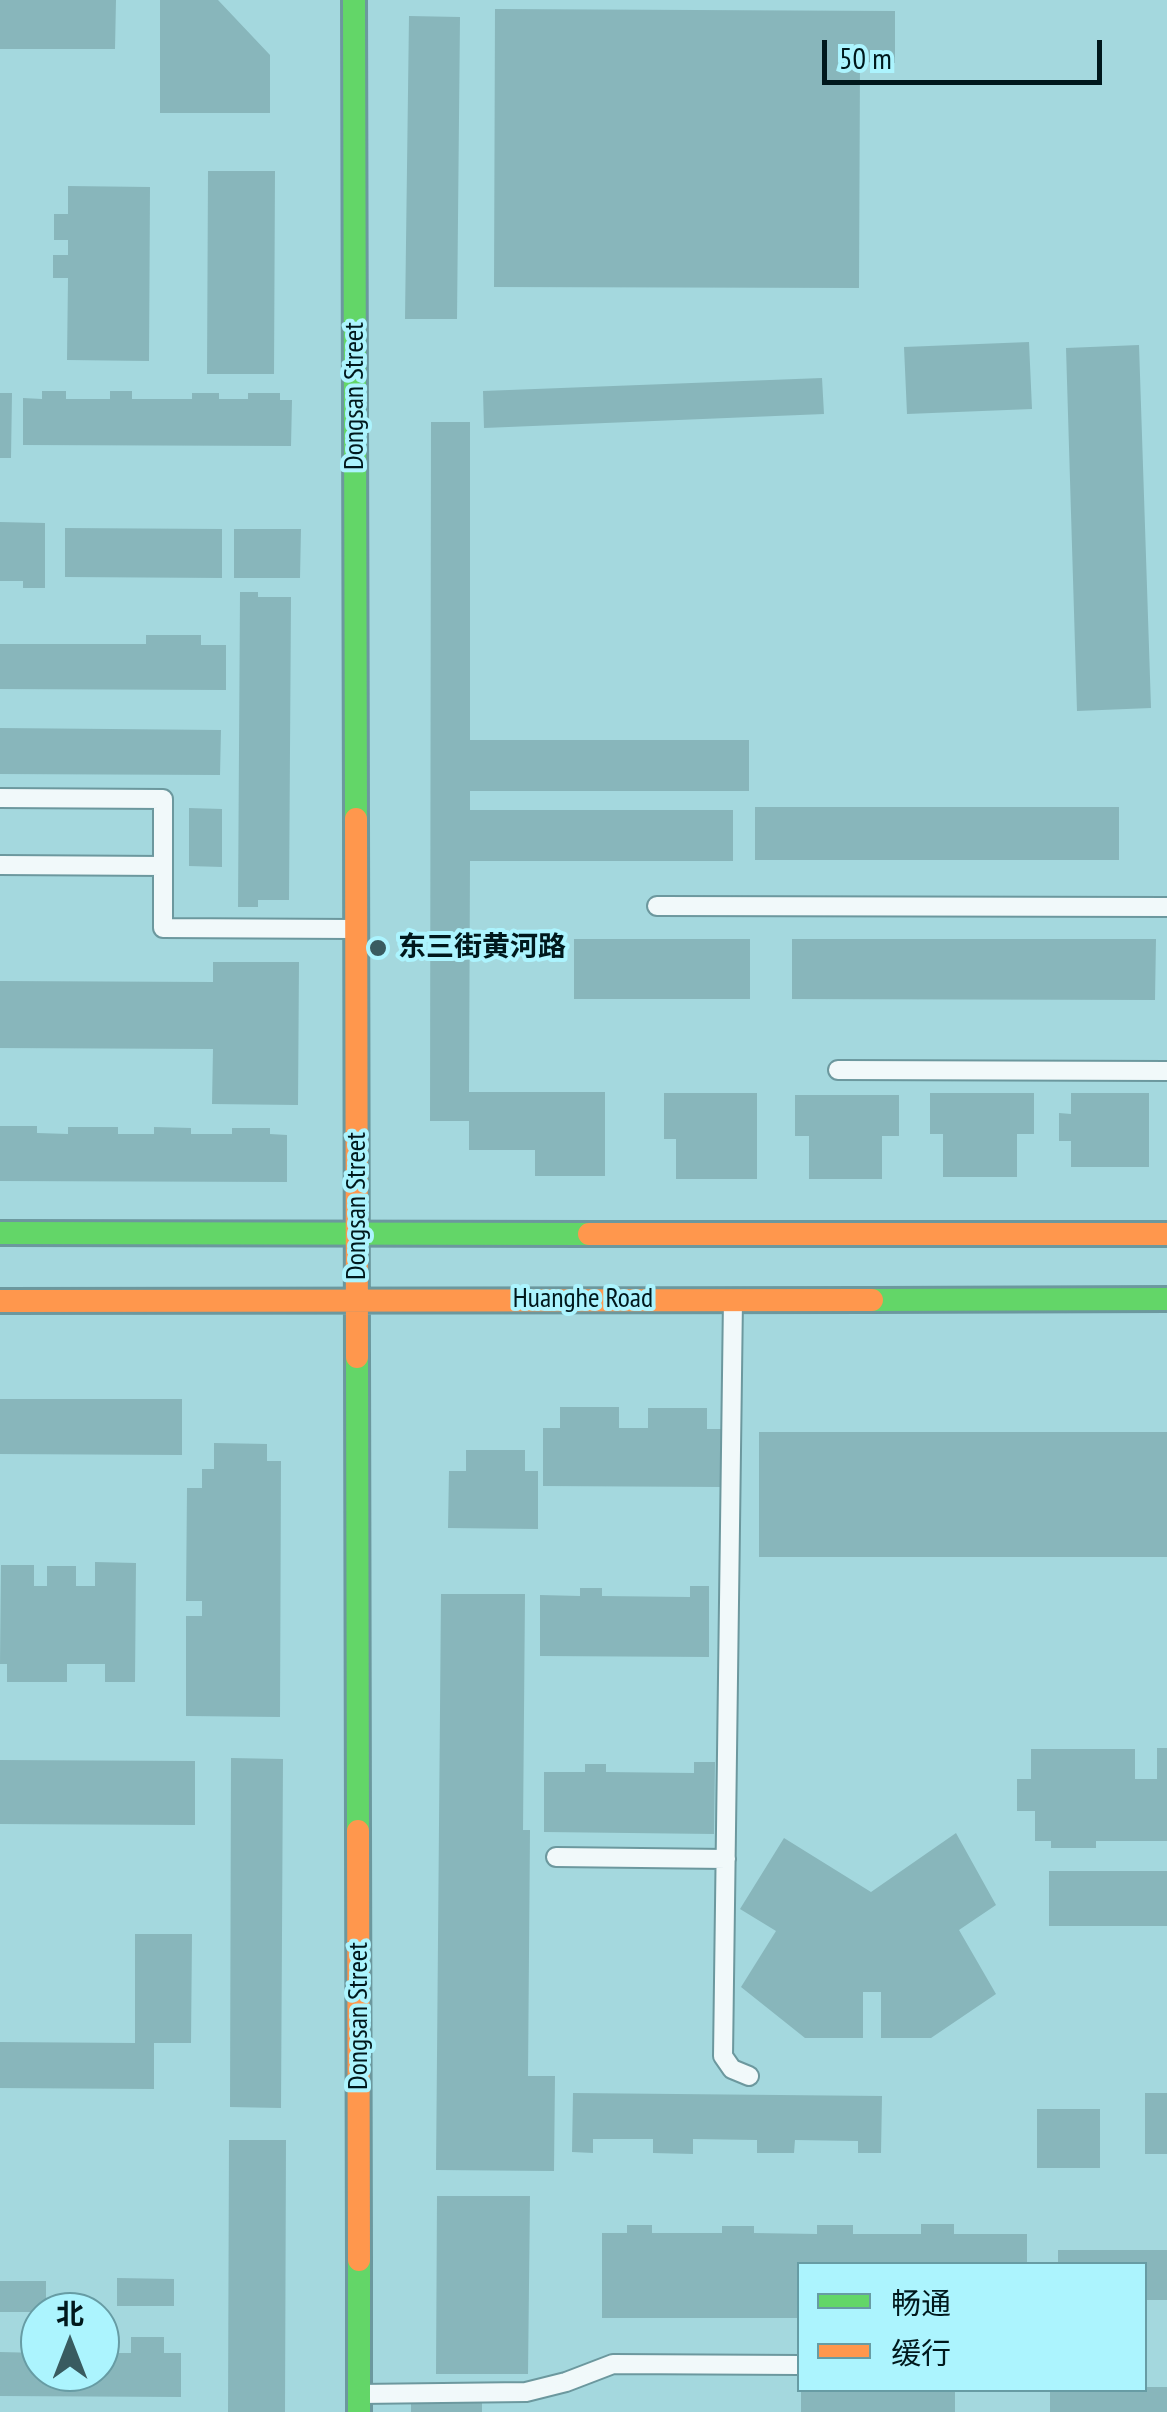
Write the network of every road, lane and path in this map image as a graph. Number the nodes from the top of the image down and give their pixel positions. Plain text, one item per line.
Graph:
1 (354, 0) edge
2 (0, 798) edge
3 (0, 865) edge
4 (163, 866) junction
5 (657, 906) dead end
6 (1167, 907) edge
7 (356, 929) junction
8 (838, 1070) dead end
9 (1167, 1071) edge
10 (0, 1233) edge
11 (357, 1233) junction
12 (1167, 1234) edge
13 (358, 1298) junction
14 (733, 1298) junction
15 (1167, 1299) edge
16 (0, 1301) edge
17 (556, 1857) dead end
18 (726, 1859) junction
19 (748, 2076) dead end
20 (797, 2364) edge
21 (358, 2403) edge

1 - 7 street, Dongsan Street
2 - 4 lane
3 - 4 lane
4 - 7 lane
5 - 6 lane
7 - 11 street, Dongsan Street
8 - 9 lane
10 - 11 street
11 - 12 street
11 - 13 street, Dongsan Street
13 - 14 street, Huanghe Road
13 - 16 street, Huanghe Road
13 - 21 street, Dongsan Street
14 - 15 street, Huanghe Road
14 - 18 lane
17 - 18 lane
18 - 19 lane
20 - 21 lane

